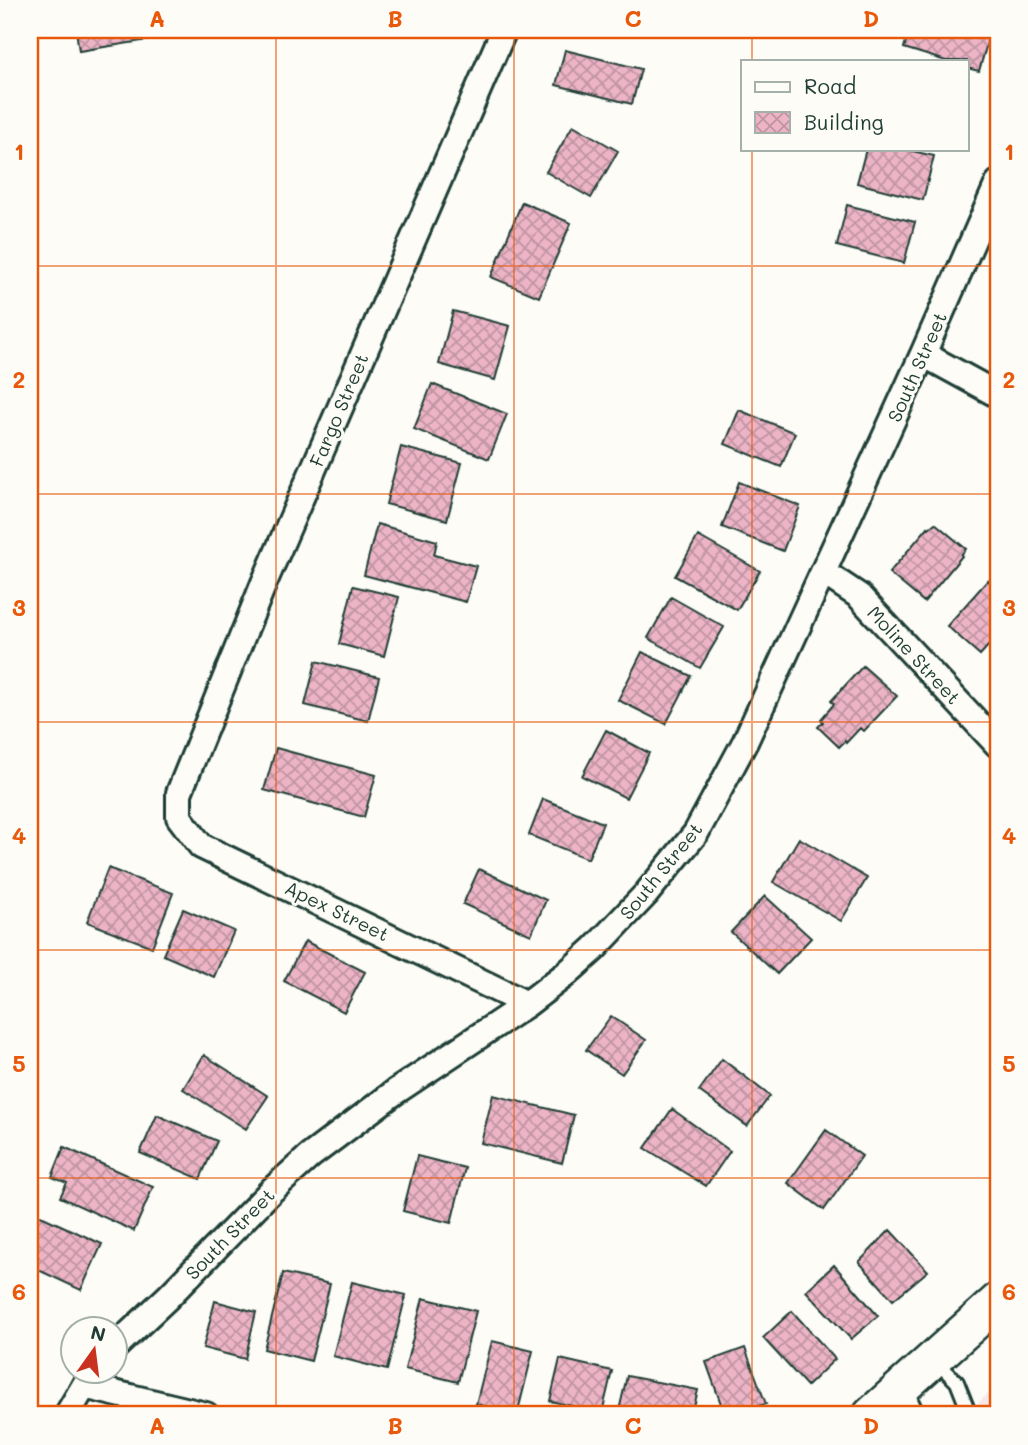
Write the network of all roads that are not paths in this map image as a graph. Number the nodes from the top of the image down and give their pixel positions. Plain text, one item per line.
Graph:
1 (504, 30) edge
2 (998, 183) edge
3 (923, 354) junction
4 (998, 394) edge
5 (823, 572) junction
6 (998, 745) edge
7 (179, 793) joint
8 (527, 1004) junction
9 (998, 1301) edge
10 (130, 1333) edge
11 (934, 1359) junction
12 (85, 1386) edge
13 (112, 1386) edge
14 (911, 1400) edge
15 (67, 1415) edge
16 (206, 1415) edge
17 (871, 1415) edge
18 (970, 1415) edge

1 - 7 street, Fargo Street
2 - 3 street, South Street
3 - 4 street
3 - 5 street, South Street
5 - 6 street, Moline Street
5 - 8 street, South Street
7 - 8 street, Apex Street
8 - 10 street, South Street
9 - 11 street
11 - 14 street
11 - 18 lane
12 - 15 street
13 - 16 street
14 - 17 street

